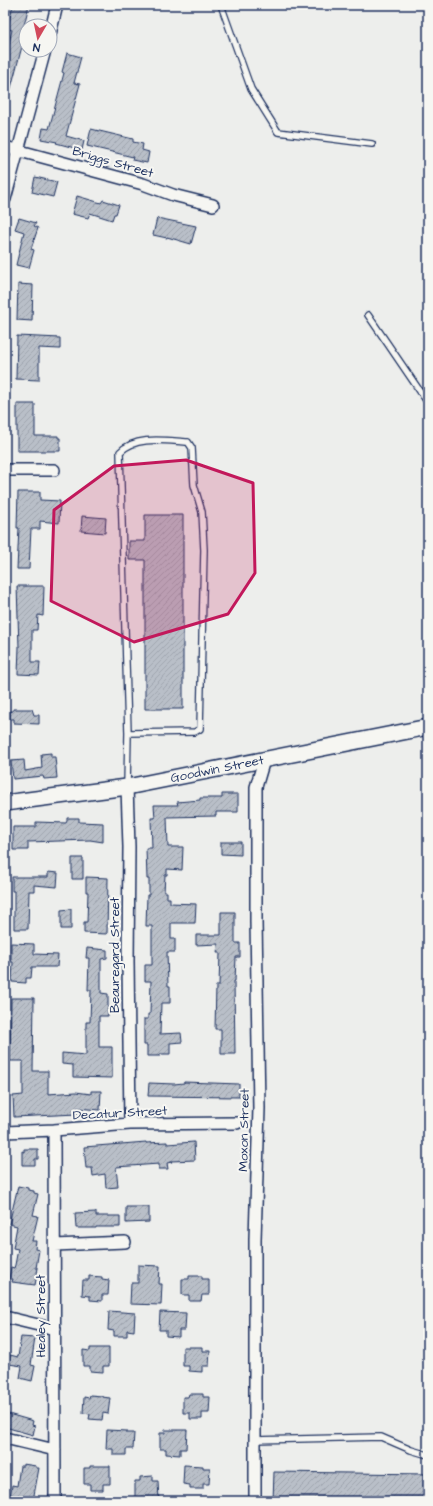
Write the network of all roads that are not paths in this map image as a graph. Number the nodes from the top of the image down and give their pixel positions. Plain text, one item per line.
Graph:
1 (57, 5) edge
2 (221, 5) edge
3 (54, 18) edge
4 (44, 58) edge
5 (372, 144) dead end
6 (5, 147) edge
7 (18, 150) junction
8 (5, 199) edge
9 (213, 204) dead end
10 (368, 315) dead end
11 (428, 403) edge
12 (5, 470) edge
13 (54, 470) dead end
14 (428, 728) edge
15 (128, 733) junction
16 (264, 760) junction
17 (127, 787) junction
18 (5, 803) edge
19 (130, 1124) junction
20 (237, 1124) dead end
21 (54, 1130) junction
22 (5, 1132) edge
23 (126, 1242) dead end
24 (56, 1244) junction
25 (5, 1316) edge
26 (55, 1329) junction
27 (5, 1438) edge
28 (254, 1440) junction
29 (55, 1450) junction
30 (428, 1455) edge
31 (55, 1501) edge
32 (255, 1501) edge

1 - 3 street
2 - 5 lane
4 - 7 street
6 - 7 street, Briggs Street
7 - 8 street
7 - 9 street, Briggs Street
10 - 11 lane
12 - 13 street
14 - 16 main road, Goodwin Street
15 - 15 lane
15 - 17 lane
16 - 17 main road, Goodwin Street
16 - 28 street, Moxon Street
17 - 18 main road, Goodwin Street
17 - 19 street, Beauregard Street
19 - 20 street, Decatur Street
19 - 21 street, Decatur Street
21 - 22 street, Decatur Street
21 - 24 street, Healey Street
23 - 24 street
24 - 26 street, Healey Street
25 - 26 street
26 - 29 street, Healey Street
27 - 29 street
28 - 30 lane
28 - 32 street, Moxon Street
29 - 31 street, Healey Street

